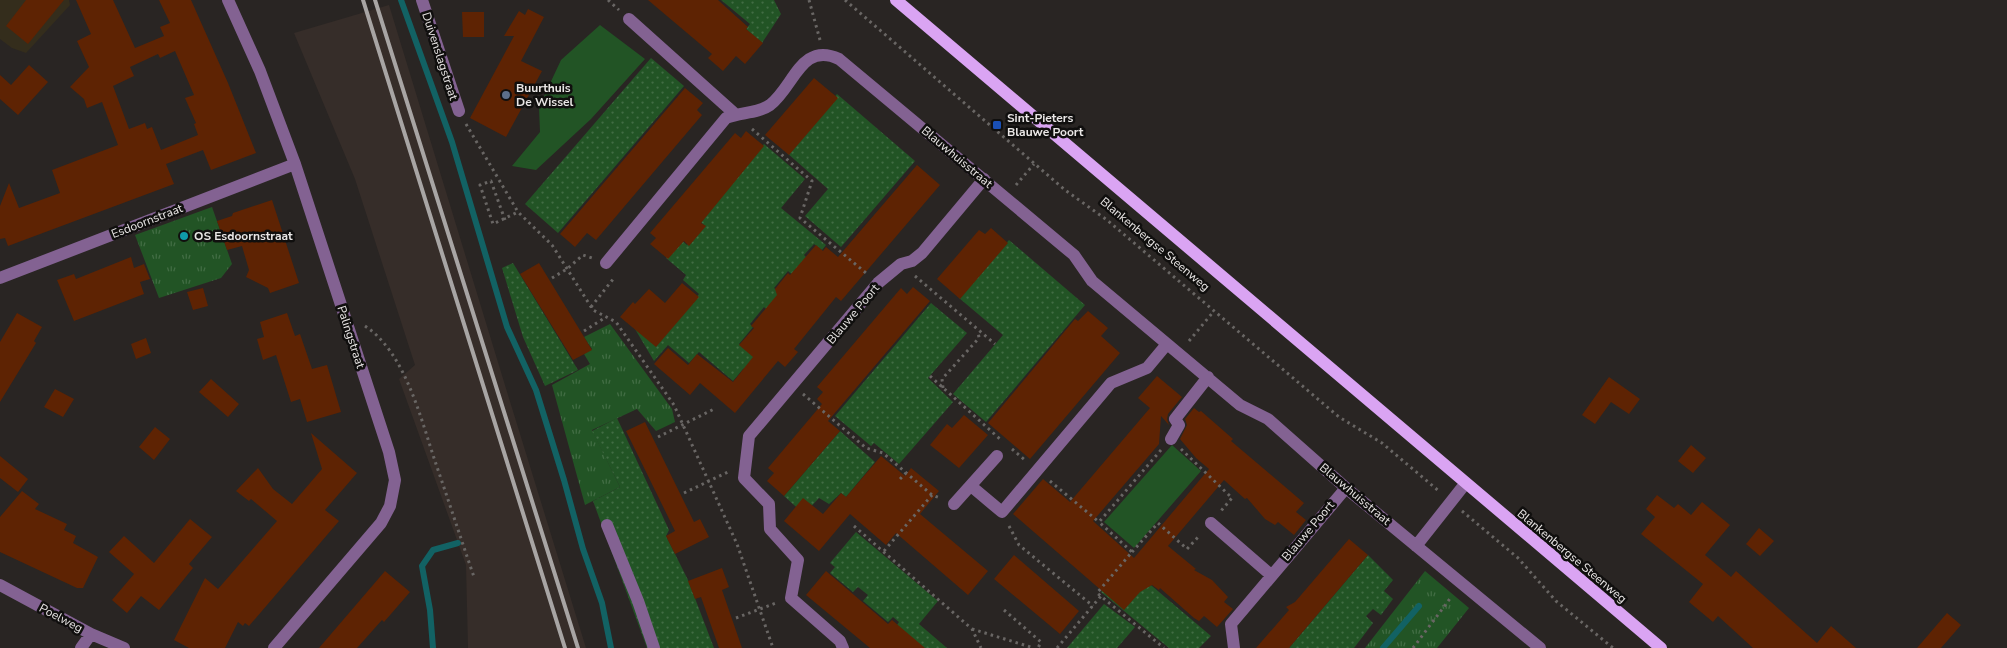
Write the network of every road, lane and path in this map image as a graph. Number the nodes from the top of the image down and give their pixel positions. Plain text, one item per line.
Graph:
1 (228, 0) edge
2 (422, 0) edge
3 (809, 0) edge
4 (845, 0) edge
5 (896, 0) edge
6 (629, 19) dead end
7 (829, 54) junction
8 (458, 111) joint
9 (736, 114) junction
10 (294, 164) junction
11 (1034, 164) junction
12 (497, 179) junction
13 (984, 179) junction
14 (491, 182) junction
15 (1006, 197) junction
16 (518, 212) junction
17 (505, 220) junction
18 (606, 263) dead end
19 (901, 264) junction
20 (567, 269) junction
21 (0, 278) edge
22 (552, 278) dead end
23 (878, 283) junction
24 (1214, 311) junction
25 (344, 316) junction
26 (606, 317) junction
27 (978, 329) junction
28 (584, 331) dead end
29 (995, 344) dead end
30 (1167, 344) junction
31 (1179, 354) junction
32 (1208, 377) junction
33 (792, 386) junction
34 (943, 388) dead end
35 (716, 408) dead end
36 (683, 425) junction
37 (658, 437) dead end
38 (1171, 439) junction
39 (997, 456) dead end
40 (746, 463) junction
41 (906, 473) junction
42 (900, 479) dead end
43 (708, 481) junction
44 (1465, 484) junction
45 (971, 486) junction
46 (1346, 488) junction
47 (684, 493) dead end
48 (932, 495) junction
49 (1452, 502) junction
50 (954, 504) joint
51 (1002, 512) junction
52 (1211, 523) junction
53 (607, 525) dead end
54 (854, 526) dead end
55 (1416, 546) junction
56 (884, 551) junction
57 (1132, 552) junction
58 (1271, 575) junction
59 (474, 577) dead end
60 (1461, 583) junction
61 (0, 585) edge
62 (1101, 596) junction
63 (791, 598) junction
64 (1093, 606) junction
65 (759, 609) junction
66 (1004, 610) dead end
67 (736, 618) dead end
68 (972, 628) junction
69 (90, 634) junction
70 (81, 648) edge
71 (124, 648) edge
72 (274, 648) edge
73 (654, 648) edge
74 (773, 648) edge
75 (843, 648) edge
76 (981, 648) edge
77 (1034, 648) edge
78 (1038, 648) edge
79 (1057, 648) edge
80 (1164, 648) edge
81 (1234, 648) edge
82 (1412, 648) edge
83 (1540, 648) edge
84 (1613, 648) edge
85 (1661, 648) edge

1 - 10 street, Palingstraat
2 - 8 street, Duivenslagstraat
3 - 7 path
4 - 11 path, Blankenbergse Steenweg
5 - 44 main road, Blankenbergse Steenweg
6 - 9 street
7 - 9 street
7 - 13 street, Blauwhuisstraat
8 - 12 path
9 - 18 street
9 - 23 path
10 - 21 street, Esdoornstraat
10 - 25 street, Palingstraat
11 - 15 path
11 - 24 path, Blankenbergse Steenweg
12 - 14 path
12 - 16 path
13 - 15 street, Blauwhuisstraat
13 - 19 street, Blauwe Poort
14 - 17 path
14 - 17 path
15 - 30 street, Blauwhuisstraat
16 - 17 path
16 - 20 path
19 - 23 street, Blauwe Poort
19 - 27 path
20 - 22 path
20 - 26 path
23 - 33 street, Blauwe Poort
24 - 31 path
24 - 49 path, Blankenbergse Steenweg
25 - 59 path
25 - 72 street, Palingstraat
26 - 28 path
26 - 36 path
27 - 29 path
27 - 34 path
30 - 31 street, Blauwhuisstraat
30 - 51 street
31 - 32 street, Blauwhuisstraat
32 - 38 street
32 - 46 street, Blauwhuisstraat
33 - 40 street, Blauwe Poort
33 - 41 path
35 - 36 path
36 - 37 path
36 - 43 path
38 - 52 path
38 - 57 path
39 - 45 street
40 - 43 path
40 - 63 street
41 - 42 path
41 - 48 path
43 - 47 path
43 - 65 path
44 - 49 street
44 - 85 main road, Blankenbergse Steenweg
45 - 50 street
45 - 51 street
46 - 55 street, Blauwhuisstraat
46 - 58 street, Blauwe Poort
48 - 50 path
48 - 56 path
49 - 55 street
49 - 84 path, Blankenbergse Steenweg
51 - 64 path
52 - 57 path
52 - 58 street
53 - 73 street
54 - 56 path
55 - 60 street, Blauwhuisstraat
56 - 68 path
57 - 62 path
58 - 81 street, Blauwe Poort
60 - 82 path
60 - 83 street, Blauwhuisstraat
61 - 69 street, Poelweg
62 - 64 path
62 - 80 path
63 - 65 path
63 - 75 street
64 - 79 path
65 - 67 path
65 - 74 path
66 - 78 path
68 - 76 path
68 - 77 path
69 - 70 street
69 - 71 street, Poelweg

